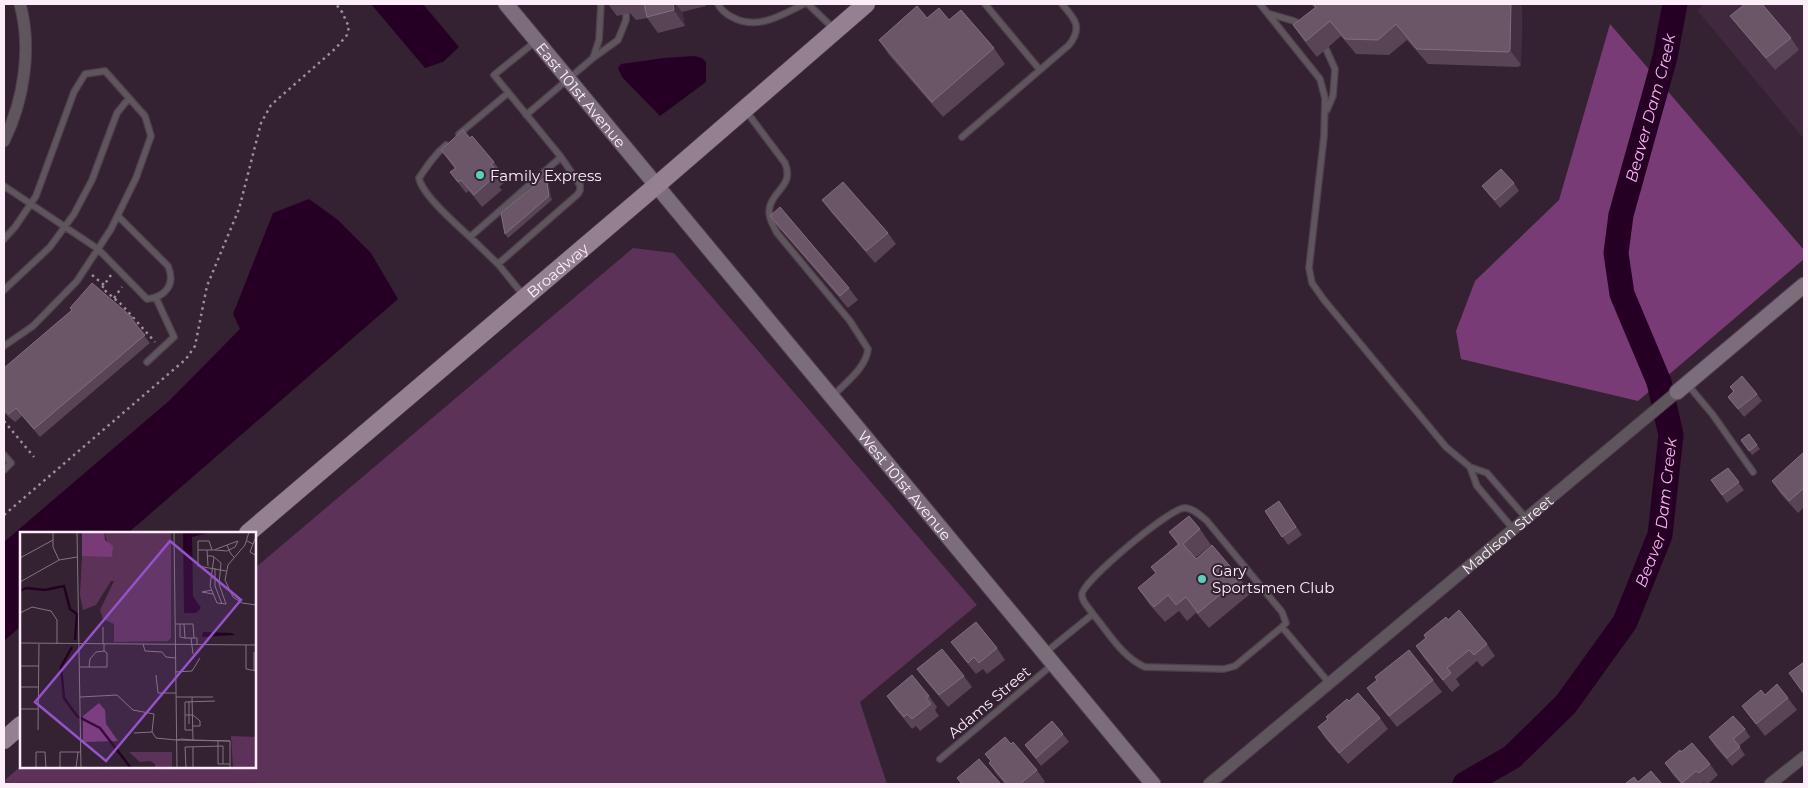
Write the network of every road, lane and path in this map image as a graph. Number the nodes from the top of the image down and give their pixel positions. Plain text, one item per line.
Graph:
1 (20, 4) edge
2 (336, 4) edge
3 (506, 4) edge
4 (601, 4) edge
5 (718, 4) edge
6 (804, 4) edge
7 (808, 4) edge
8 (866, 4) edge
9 (984, 4) edge
10 (1062, 4) edge
11 (1260, 4) edge
12 (1268, 13) junction
13 (626, 14) dead end
14 (1307, 29) edge
15 (835, 31) junction
16 (536, 40) junction
17 (1326, 49) dead end
18 (593, 58) junction
19 (1040, 70) junction
20 (568, 78) junction
21 (508, 93) junction
22 (129, 98) junction
23 (744, 109) junction
24 (526, 115) junction
25 (1325, 115) junction
26 (962, 137) dead end
27 (4, 141) edge
28 (561, 157) junction
29 (657, 185) junction
30 (4, 186) edge
31 (31, 203) junction
32 (118, 216) junction
33 (65, 227) junction
34 (470, 237) junction
35 (4, 239) edge
36 (98, 248) junction
37 (498, 264) junction
38 (112, 275) dead end
39 (87, 279) dead end
40 (117, 281) dead end
41 (1804, 284) edge
42 (104, 285) junction
43 (4, 290) edge
44 (108, 293) junction
45 (104, 297) edge
46 (114, 298) junction
47 (156, 298) junction
48 (525, 298) junction
49 (4, 346) edge
50 (161, 348) junction
51 (147, 362) dead end
52 (1682, 387) junction
53 (832, 396) junction
54 (4, 421) edge
55 (4, 455) edge
56 (34, 457) dead end
57 (1470, 467) junction
58 (4, 470) edge
59 (1753, 472) dead end
60 (4, 515) edge
61 (1527, 519) junction
62 (1514, 530) junction
63 (249, 532) edge
64 (1093, 614) junction
65 (1282, 628) junction
66 (1049, 658) junction
67 (1330, 684) junction
68 (20, 726) edge
69 (4, 740) edge
70 (1804, 757) edge
71 (940, 759) dead end
72 (1153, 784) edge
73 (1209, 784) edge
74 (1770, 784) edge

1 - 27 street
2 - 60 path
3 - 16 street, East 101st Avenue
4 - 18 lane
5 - 6 lane
7 - 15 lane
8 - 15 main road, Broadway
9 - 19 lane
10 - 19 lane
11 - 12 lane
12 - 14 lane
12 - 25 lane
13 - 18 lane
15 - 23 main road, Broadway
16 - 20 street, East 101st Avenue
16 - 21 lane
17 - 25 lane
18 - 20 lane
19 - 26 lane
20 - 24 lane
20 - 29 street, East 101st Avenue
21 - 24 lane
21 - 34 lane
22 - 31 lane
22 - 32 lane
22 - 33 lane
23 - 29 main road, Broadway
23 - 53 lane
24 - 28 lane
25 - 57 lane
28 - 34 lane
28 - 37 lane
29 - 48 main road, Broadway
29 - 53 street, West 101st Avenue
30 - 31 lane
31 - 33 lane
31 - 35 lane
32 - 36 lane
32 - 47 lane
33 - 36 lane
33 - 43 lane
34 - 37 lane
36 - 47 lane
36 - 49 lane
37 - 48 lane
38 - 42 path
39 - 42 path
40 - 46 path
41 - 52 street, Madison Street
42 - 44 path
44 - 45 path
44 - 46 path
46 - 50 path
47 - 50 lane
48 - 63 main road, Broadway
50 - 51 lane
52 - 59 lane
52 - 61 street, Madison Street
53 - 66 street, West 101st Avenue
54 - 56 path
55 - 58 lane
57 - 61 lane
57 - 62 lane
61 - 62 street, Madison Street
62 - 67 street, Madison Street
64 - 65 lane
64 - 65 lane
64 - 66 lane, Adams Street
65 - 67 lane
66 - 71 lane, Adams Street
66 - 72 street, West 101st Avenue
67 - 73 street, Madison Street
68 - 69 main road
70 - 74 street

